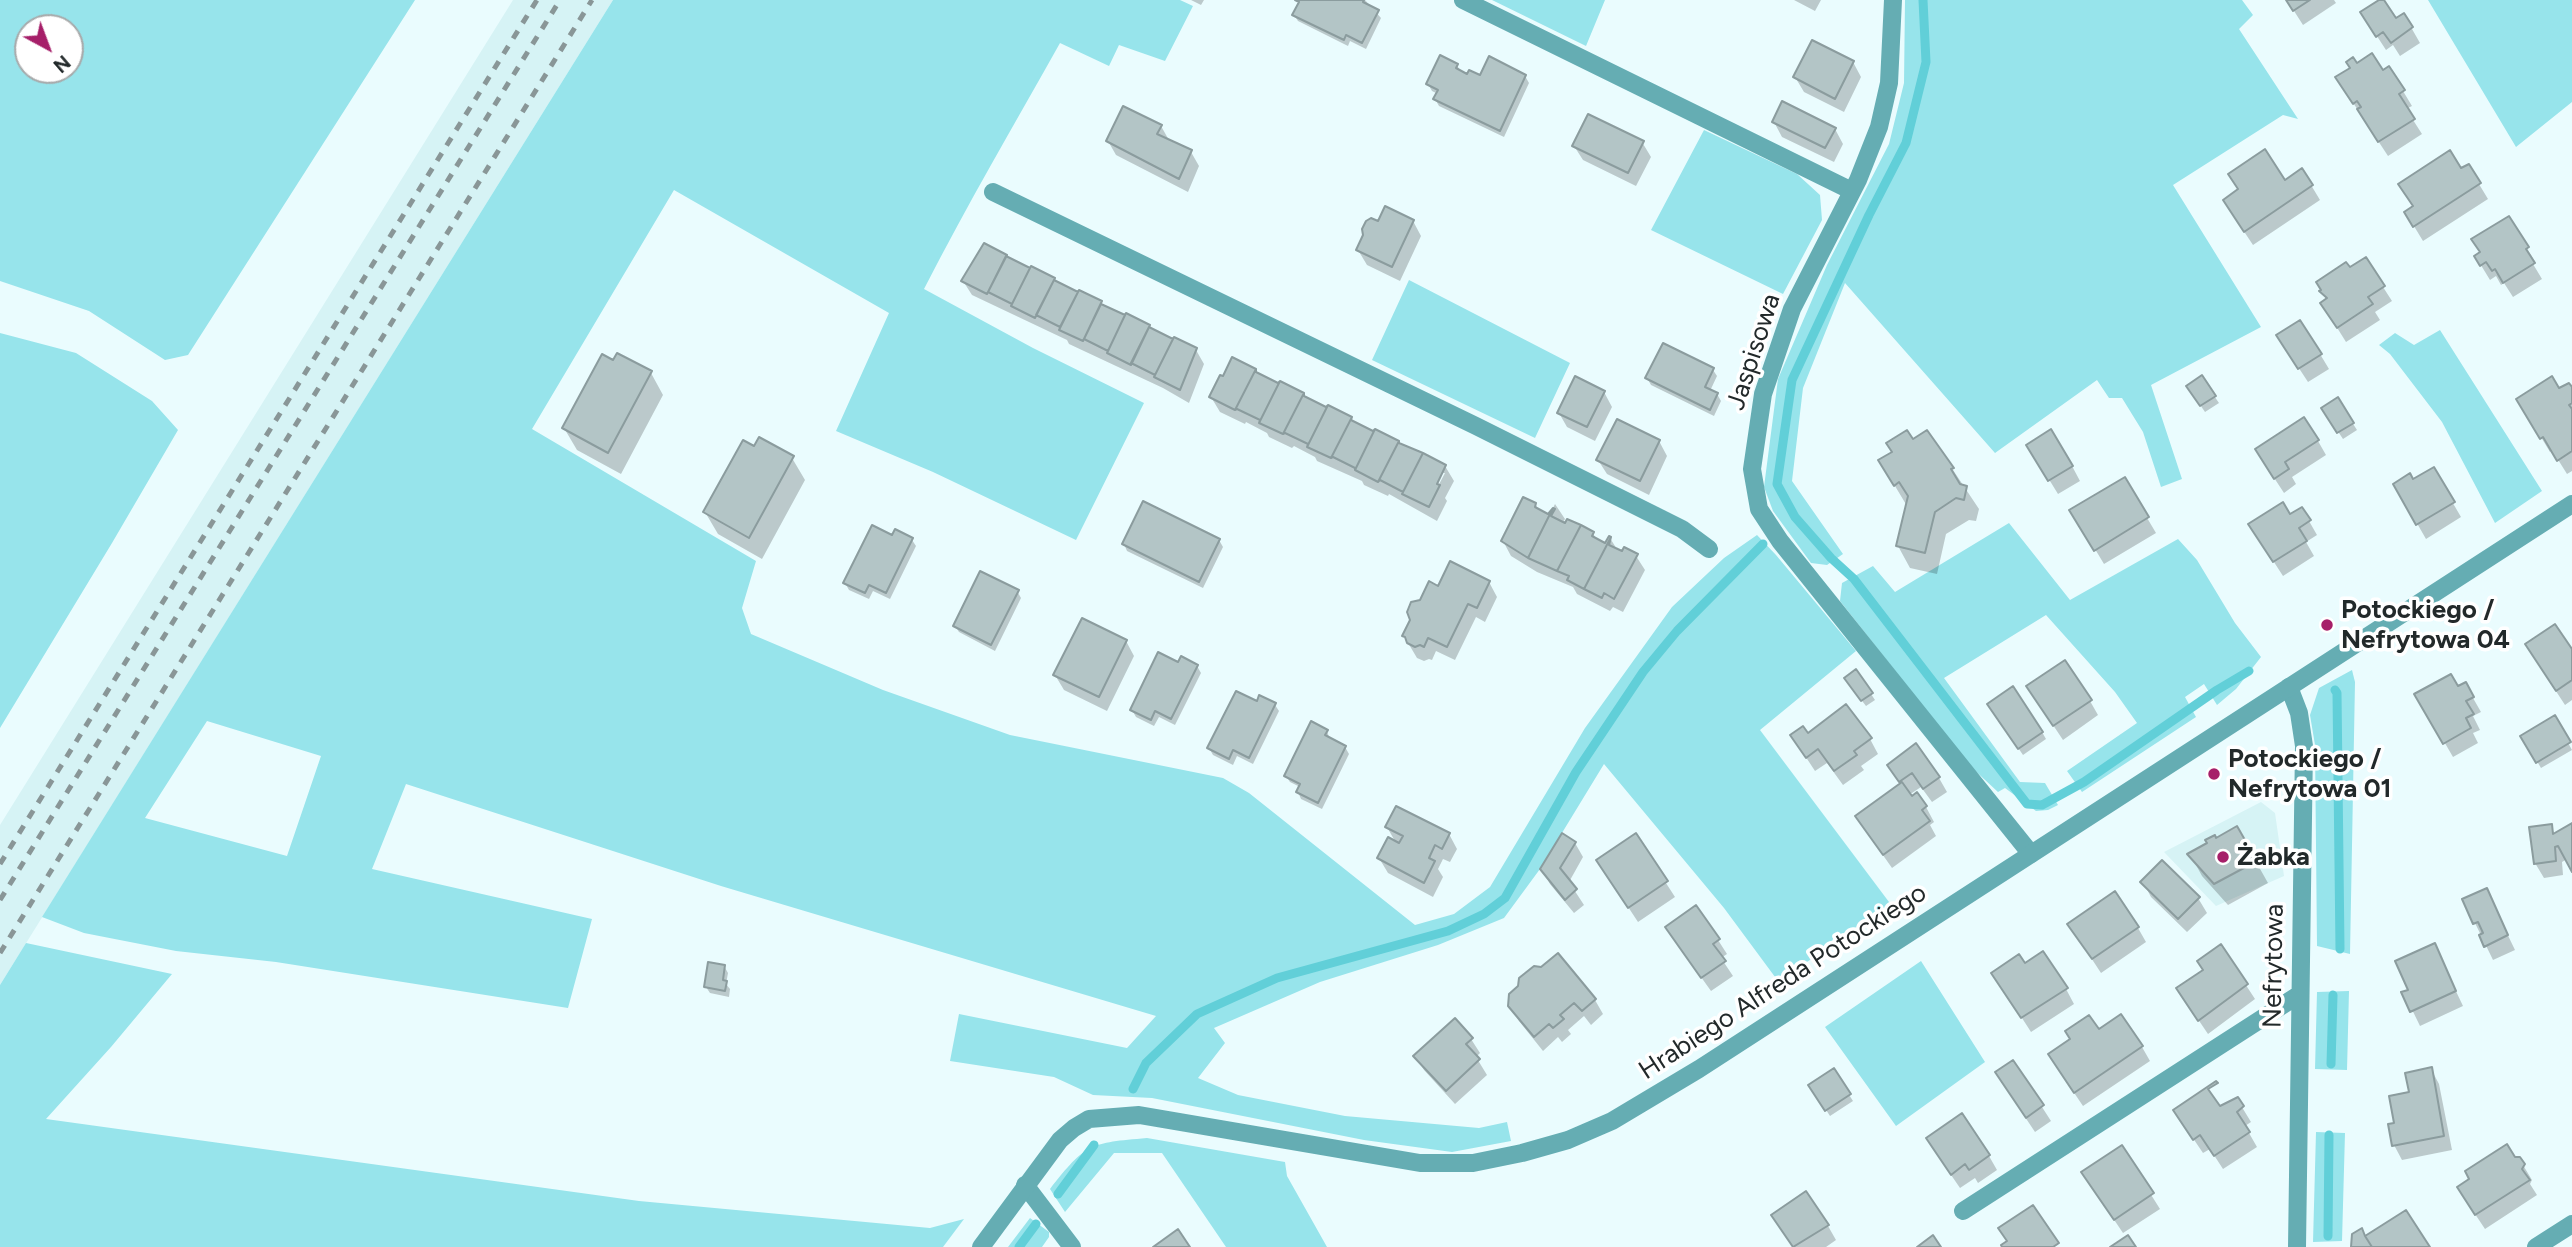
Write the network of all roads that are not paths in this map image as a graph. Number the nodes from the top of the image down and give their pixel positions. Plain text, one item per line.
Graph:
1 (1463, 0) edge
2 (1893, 0) edge
3 (1852, 191) junction
4 (993, 192) dead end
5 (2572, 504) edge
6 (1709, 549) dead end
7 (2290, 687) junction
8 (2031, 853) junction
9 (2300, 994) junction
10 (1024, 1185) junction
11 (1964, 1211) dead end
12 (2572, 1224) edge
13 (981, 1247) edge
14 (1072, 1247) edge
15 (2297, 1247) edge
16 (2536, 1247) edge

1 - 3 street
2 - 3 street, Jaspisowa
3 - 8 street, Jaspisowa
4 - 6 street
5 - 7 street, Hrabiego Alfreda Potockiego
7 - 8 street, Hrabiego Alfreda Potockiego
7 - 9 street, Nefrytowa
8 - 10 street, Hrabiego Alfreda Potockiego
9 - 11 street
9 - 15 street, Nefrytowa
10 - 13 street, Hrabiego Alfreda Potockiego
10 - 14 street
12 - 16 street

